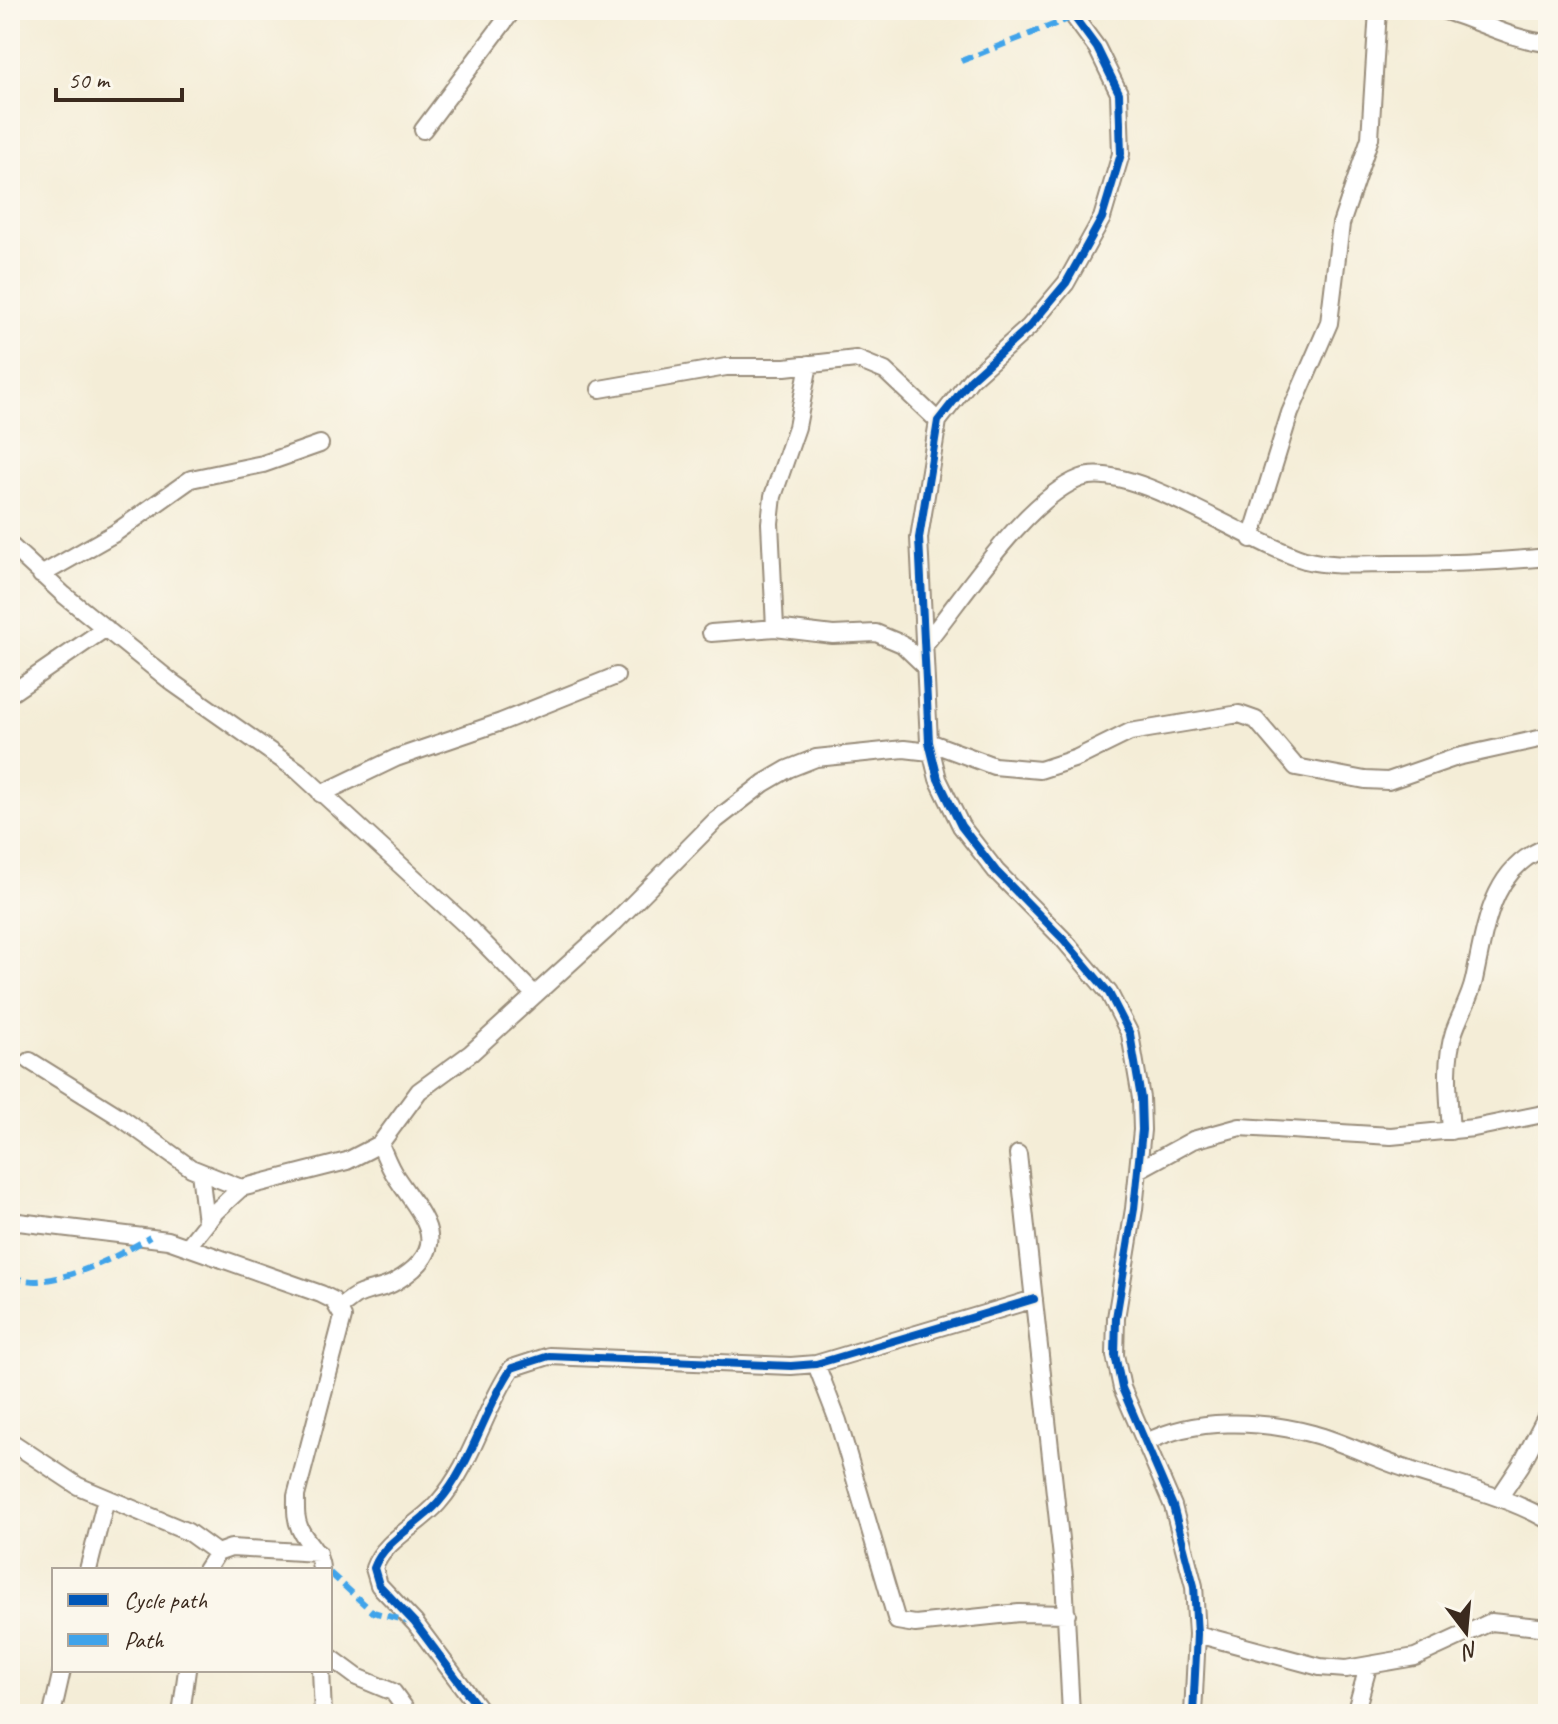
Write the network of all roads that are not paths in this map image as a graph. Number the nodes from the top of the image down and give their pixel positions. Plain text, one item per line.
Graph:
1 (513, 10) edge
2 (1069, 10) edge
3 (1378, 10) edge
4 (1442, 10) edge
5 (1548, 43) edge
6 (423, 130) dead end
7 (809, 364) junction
8 (600, 389) dead end
9 (938, 421) junction
10 (320, 444) dead end
11 (1251, 539) junction
12 (10, 545) edge
13 (1548, 557) edge
14 (41, 575) junction
15 (106, 628) junction
16 (775, 628) junction
17 (711, 633) dead end
18 (924, 645) junction
19 (925, 666) junction
20 (616, 676) dead end
21 (10, 694) edge
22 (1548, 737) edge
23 (930, 747) junction
24 (321, 794) junction
25 (1548, 847) edge
26 (535, 995) junction
27 (30, 1061) dead end
28 (1548, 1113) edge
29 (1451, 1131) junction
30 (380, 1144) junction
31 (1018, 1154) dead end
32 (1138, 1170) junction
33 (200, 1172) junction
34 (241, 1188) junction
35 (10, 1221) edge
36 (206, 1222) junction
37 (189, 1245) junction
38 (1034, 1299) junction
39 (340, 1307) junction
40 (816, 1364) junction
41 (1548, 1413) edge
42 (10, 1441) edge
43 (1145, 1443) junction
44 (1501, 1495) junction
45 (106, 1499) junction
46 (1548, 1520) edge
47 (217, 1553) junction
48 (319, 1562) edge
49 (89, 1568) edge
50 (207, 1568) edge
51 (1067, 1614) junction
52 (1548, 1628) edge
53 (1197, 1634) junction
54 (332, 1658) edge
55 (1368, 1667) junction
56 (62, 1672) edge
57 (187, 1672) edge
58 (321, 1672) edge
59 (52, 1714) edge
60 (181, 1714) edge
61 (323, 1714) edge
62 (409, 1714) edge
63 (483, 1714) edge
64 (1071, 1714) edge
65 (1193, 1714) edge
66 (1355, 1714) edge

1 - 6 street
2 - 9 street
3 - 11 street
4 - 5 street
7 - 8 street
7 - 9 street
7 - 16 street
9 - 18 street
10 - 14 street
11 - 13 street
11 - 18 street
12 - 14 street
14 - 15 street
15 - 21 street
15 - 24 street
16 - 17 street
16 - 19 street
18 - 19 street
19 - 23 street
20 - 24 street
22 - 23 street
23 - 26 street
23 - 32 street
24 - 26 street
25 - 29 street
26 - 30 street
27 - 33 street
28 - 29 street
29 - 32 street
30 - 34 street
30 - 39 street
31 - 38 street
32 - 43 street
33 - 34 street
33 - 36 street
34 - 36 street
35 - 37 street
36 - 37 street
37 - 39 street
38 - 40 street
38 - 51 street
39 - 48 street
40 - 51 street
40 - 63 street
41 - 44 street
42 - 45 street
43 - 44 street
43 - 53 street
44 - 46 street
45 - 47 street
45 - 49 street
47 - 48 street
47 - 50 street
51 - 64 street
52 - 55 street
53 - 55 street
53 - 65 street
54 - 62 street
55 - 66 street
56 - 59 street
57 - 60 street
58 - 61 street

